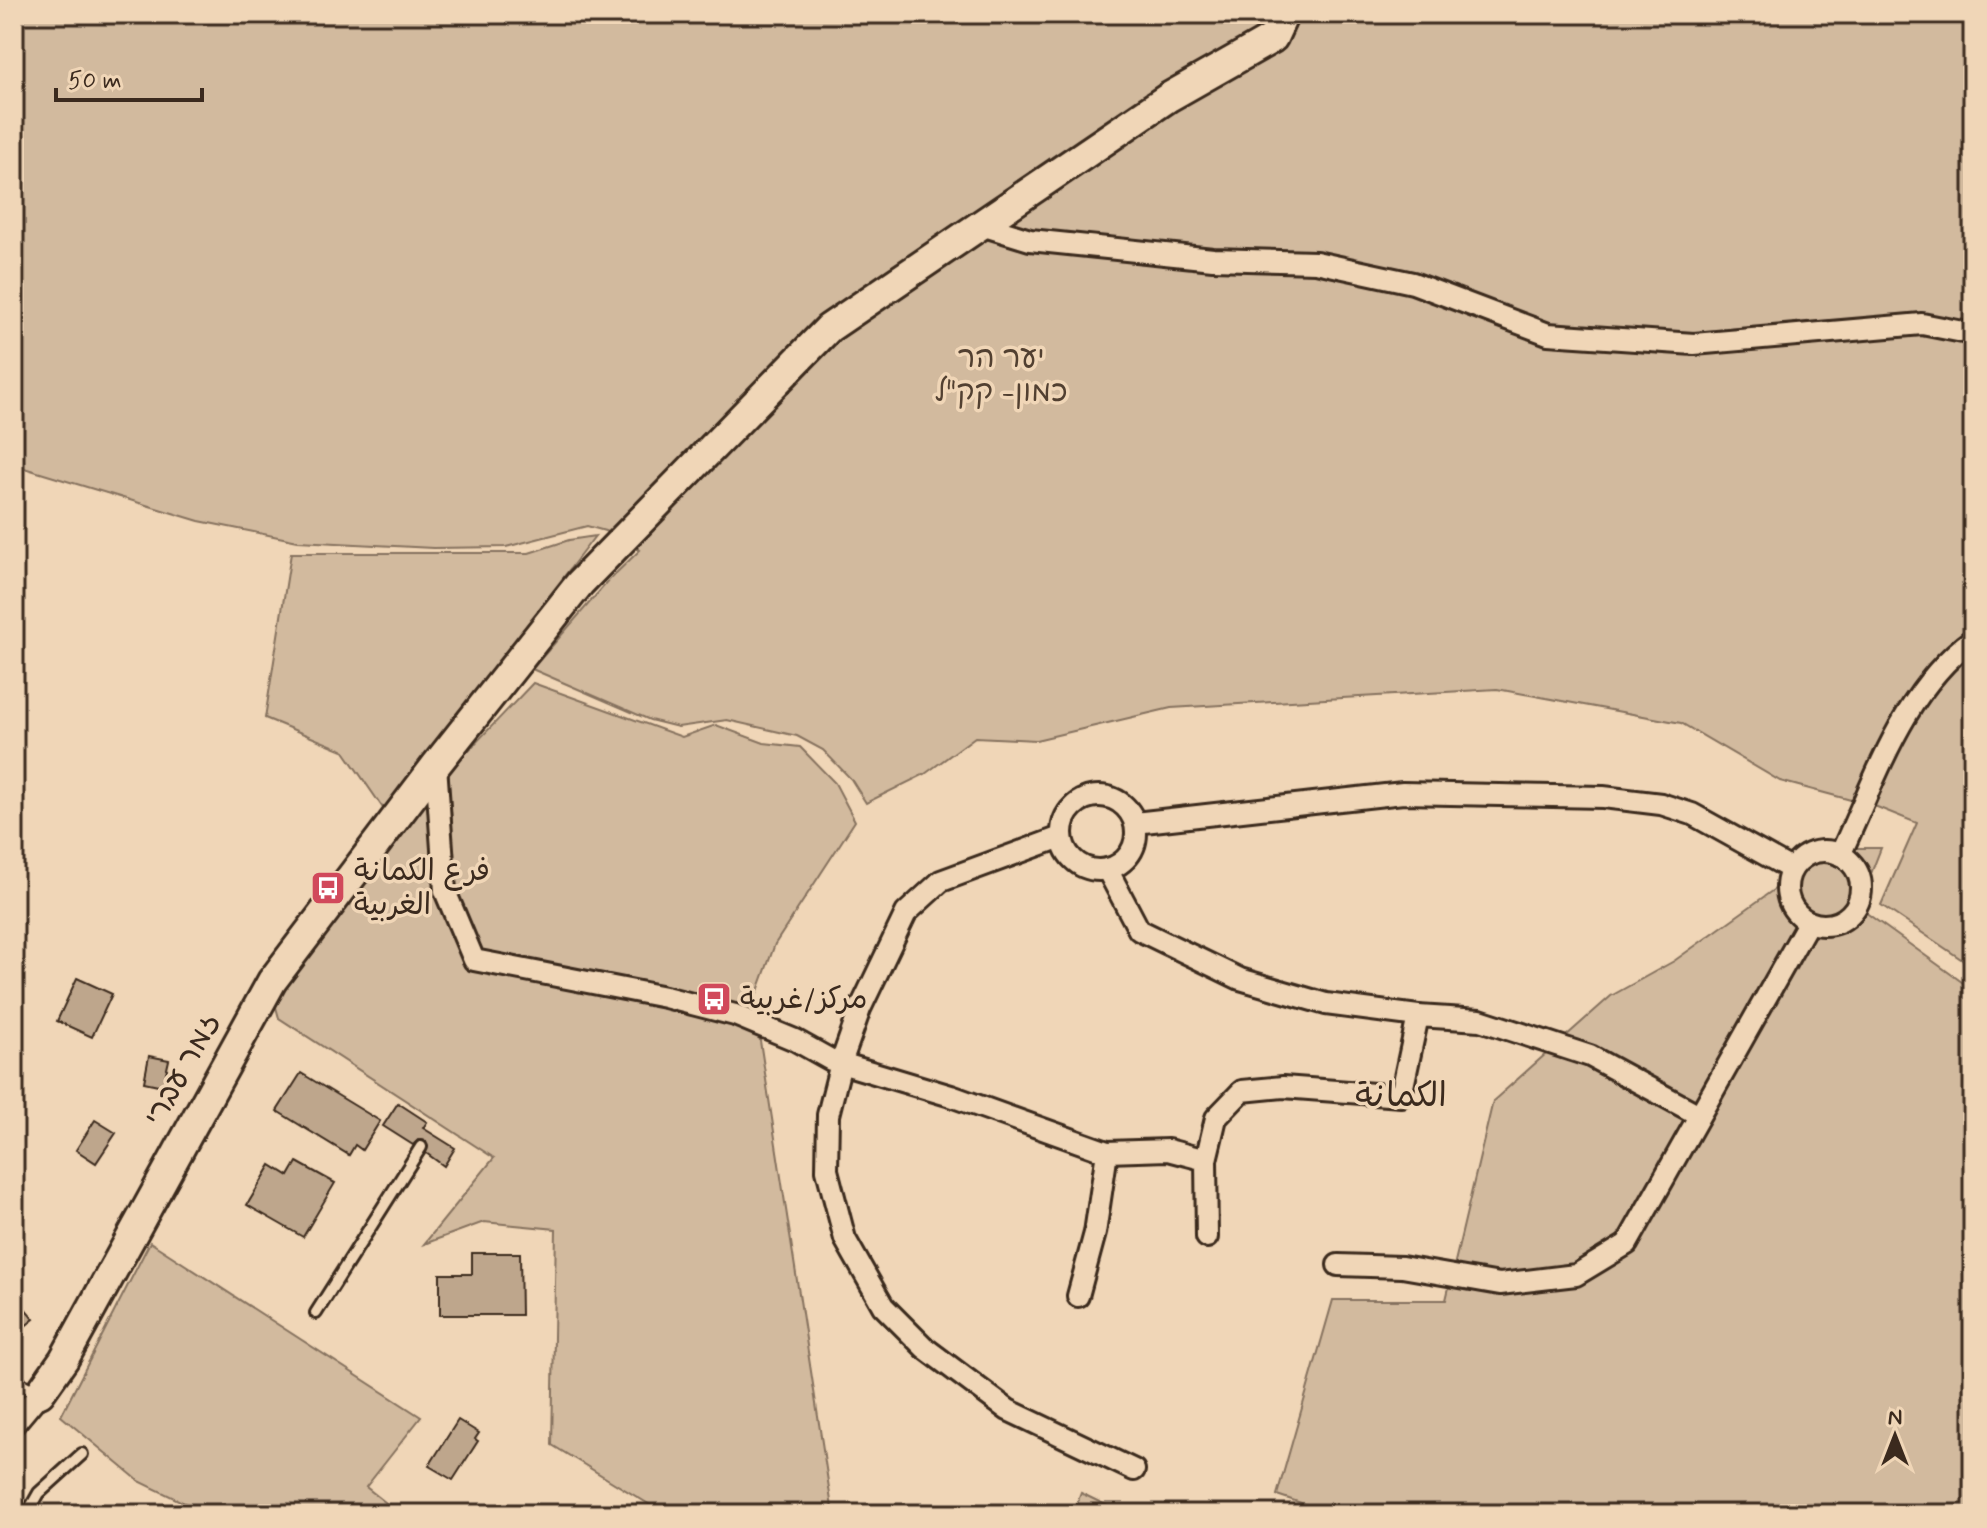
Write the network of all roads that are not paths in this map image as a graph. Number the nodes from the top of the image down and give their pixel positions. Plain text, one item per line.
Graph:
1 (1284, 14) edge
2 (981, 225) junction
3 (1973, 334) edge
4 (1973, 639) edge
5 (436, 765) junction
6 (1135, 823) junction
7 (1061, 837) junction
8 (1840, 855) junction
9 (1107, 869) junction
10 (1791, 869) junction
11 (1808, 923) junction
12 (1418, 1016) junction
13 (841, 1063) junction
14 (1699, 1115) junction
15 (421, 1147) dead end
16 (1107, 1152) junction
17 (1206, 1160) junction
18 (1207, 1237) dead end
19 (1338, 1265) dead end
20 (1078, 1296) dead end
21 (316, 1313) dead end
22 (14, 1380) edge
23 (40, 1393) junction
24 (14, 1424) edge
25 (82, 1454) dead end
26 (1134, 1470) dead end
27 (27, 1514) edge

1 - 2 main road, זמר עברי
2 - 3 street
2 - 5 main road, זמר עברי
4 - 8 street
5 - 13 street
5 - 23 main road, זמר עברי
6 - 7 street
6 - 9 street
6 - 10 street
7 - 9 street
7 - 13 street
8 - 10 street
8 - 11 street
9 - 12 street
10 - 11 street
11 - 14 street
12 - 14 street
12 - 17 street
13 - 16 street
13 - 26 street
14 - 19 street
15 - 21 lane
16 - 17 street
16 - 20 street
17 - 18 street
22 - 23 lane
23 - 24 street, זמר עברי
25 - 27 lane

